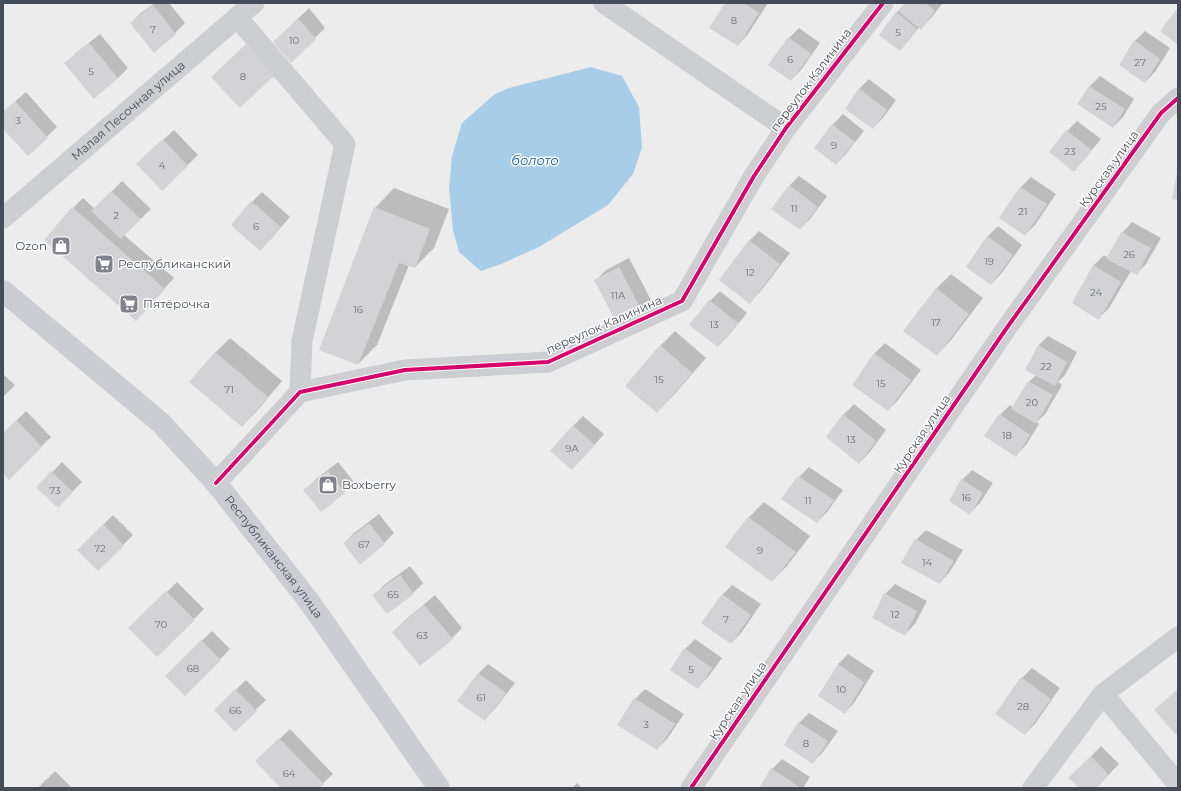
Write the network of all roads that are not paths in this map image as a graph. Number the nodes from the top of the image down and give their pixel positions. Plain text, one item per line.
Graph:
1 (254, 3) edge
2 (604, 3) edge
3 (883, 3) edge
4 (237, 17) junction
5 (1178, 98) edge
6 (786, 128) junction
7 (3, 218) edge
8 (3, 291) edge
9 (300, 392) junction
10 (216, 484) junction
11 (1178, 637) edge
12 (1102, 694) junction
13 (1178, 784) edge
14 (439, 788) edge
15 (691, 788) edge
16 (1033, 788) edge

1 - 4 street, Малая Песочная улица
2 - 6 street
3 - 6 street, переулок Калинина
4 - 7 street, Малая Песочная улица
4 - 9 street
5 - 15 street, Курская улица
6 - 9 street, переулок Калинина
8 - 10 street, Республиканская улица
9 - 10 street
10 - 14 street, Республиканская улица
11 - 12 street
12 - 13 street
12 - 16 street

